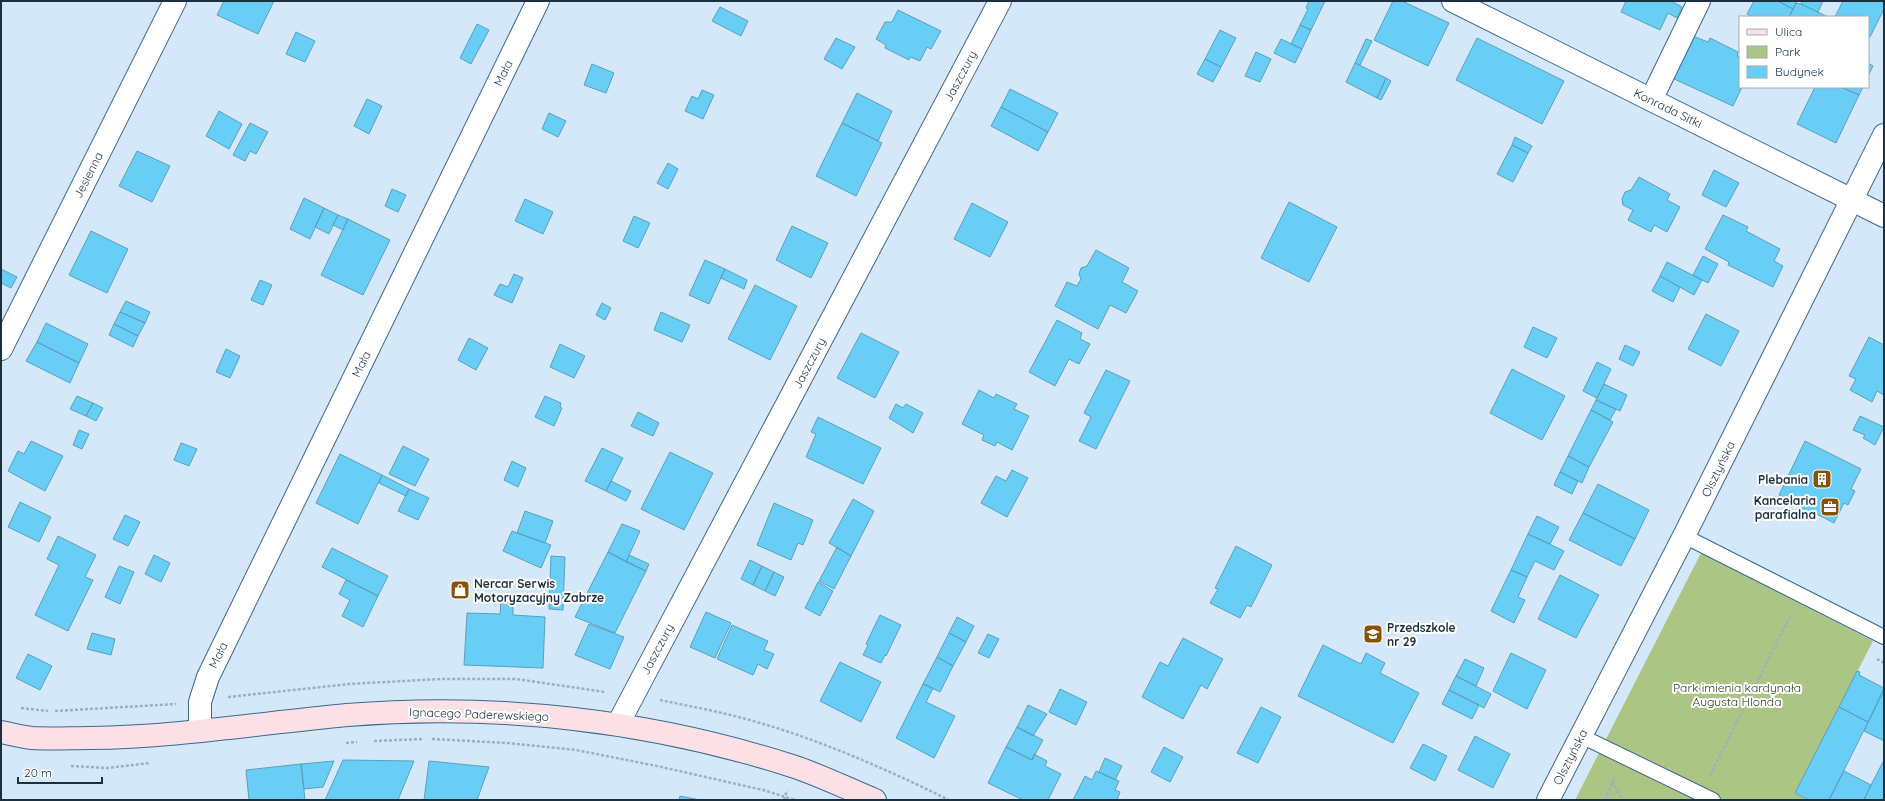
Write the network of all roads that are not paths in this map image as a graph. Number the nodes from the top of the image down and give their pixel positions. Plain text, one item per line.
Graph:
1 (175, 1) edge
2 (538, 1) edge
3 (1000, 1) edge
4 (1453, 1) edge
5 (1699, 1) edge
6 (1652, 100) junction
7 (1884, 135) edge
8 (1852, 200) junction
9 (1884, 216) edge
10 (1, 349) edge
11 (1684, 536) junction
12 (1884, 637) edge
13 (618, 724) junction
14 (200, 731) junction
15 (1, 732) edge
16 (1581, 736) junction
17 (1707, 797) edge
18 (875, 800) edge
19 (1548, 800) edge

1 - 10 street, Jesienna
2 - 14 street, Mała
3 - 13 street, Jaszczury
4 - 6 street, Konrada Sitki
5 - 6 street
6 - 8 street, Konrada Sitki
7 - 8 street, Olsztyńska
8 - 9 street, Konrada Sitki
8 - 11 street, Olsztyńska
11 - 12 lane
11 - 16 street, Olsztyńska
13 - 14 main road, Ignacego Paderewskiego
13 - 18 main road, Ignacego Paderewskiego
14 - 15 main road, Ignacego Paderewskiego
16 - 17 lane
16 - 19 street, Olsztyńska

